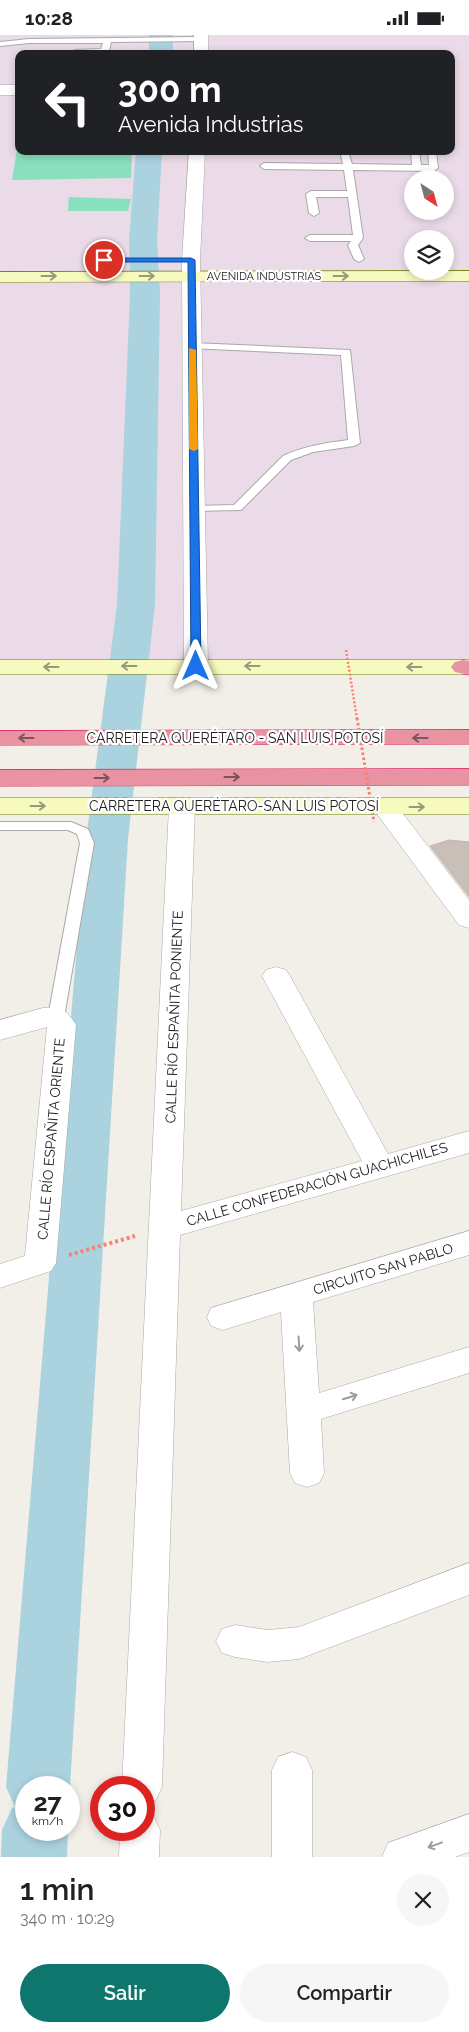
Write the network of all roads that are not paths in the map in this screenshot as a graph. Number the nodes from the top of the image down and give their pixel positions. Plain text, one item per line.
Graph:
1 (120, 37) edge
2 (107, 40) junction
3 (201, 43) edge
4 (0, 44) edge
5 (105, 50) edge
6 (0, 90) edge
7 (15, 90) edge
8 (197, 155) edge
9 (345, 155) edge
10 (415, 155) edge
11 (432, 155) edge
12 (264, 166) dead end
13 (348, 166) junction
14 (416, 168) junction
15 (351, 194) junction
16 (314, 213) dead end
17 (310, 238) dead end
18 (358, 238) junction
19 (368, 259) joint
20 (0, 260) edge
21 (123, 268) junction
22 (191, 268) junction
23 (469, 276) edge
24 (0, 277) edge
25 (192, 345) junction
26 (194, 509) junction
27 (196, 666) junction
28 (0, 667) edge
29 (467, 668) edge
30 (469, 737) edge
31 (0, 738) edge
32 (469, 777) edge
33 (0, 778) edge
34 (0, 806) edge
35 (469, 806) edge
36 (170, 807) junction
37 (379, 814) junction
38 (0, 826) edge
39 (469, 919) edge
40 (276, 976) dead end
41 (56, 1017) junction
42 (0, 1030) edge
43 (469, 1142) edge
44 (380, 1166) junction
45 (154, 1230) junction
46 (469, 1243) edge
47 (0, 1275) edge
48 (296, 1295) junction
49 (223, 1317) dead end
50 (469, 1360) edge
51 (303, 1411) junction
52 (307, 1473) dead end
53 (469, 1579) edge
54 (235, 1641) dead end
55 (292, 1770) dead end
56 (142, 1776) edge
57 (469, 1833) edge
58 (140, 1841) edge
59 (139, 1857) edge
60 (292, 1857) edge
61 (402, 1857) edge

1 - 2 lane
1 - 3 lane
2 - 4 lane
2 - 5 lane
6 - 7 street
8 - 22 street
9 - 13 lane
10 - 14 lane
11 - 14 lane
12 - 13 lane
13 - 14 lane
13 - 15 lane
15 - 16 lane
15 - 18 lane
17 - 18 lane
18 - 19 lane
19 - 22 main road, AVENIDA INDUSTRIAS
20 - 21 main road, AVENIDA INDUSTRIAS
21 - 22 main road, AVENIDA INDUSTRIAS
24 -> 21 main road, AVENIDA INDUSTRIAS
22 -> 23 main road, AVENIDA INDUSTRIAS
22 - 25 street
25 - 26 street
25 - 26 lane
26 - 27 street
27 -> 28 main road
29 -> 27 main road
30 -> 31 highway, CARRETERA QUERÉTARO - SAN LUIS POTOSÍ
33 -> 32 highway
34 -> 36 main road, CARRETERA QUERÉTARO-SAN LUIS POTOSÍ
37 -> 35 main road, CARRETERA QUERÉTARO-SAN LUIS POTOSÍ
36 - 37 main road, CARRETERA QUERÉTARO-SAN LUIS POTOSÍ
36 - 45 street, CALLE RÍO ESPAÑITA PONIENTE
37 - 39 street
38 - 41 lane
40 - 44 street
41 - 42 street
41 - 47 street, CALLE RÍO ESPAÑITA ORIENTE
43 - 44 street, CALLE CONFEDERACIÓN GUACHICHILES
44 - 45 street, CALLE CONFEDERACIÓN GUACHICHILES
45 - 56 street, CALLE RÍO ESPAÑITA PONIENTE
46 - 48 street, CIRCUITO SAN PABLO
48 - 49 street, CIRCUITO SAN PABLO
48 -> 51 street, CIRCUITO SAN PABLO
51 -> 50 street
51 - 52 street, CIRCUITO SAN PABLO
53 - 54 street
55 - 60 street
57 -> 61 street
58 - 59 street

